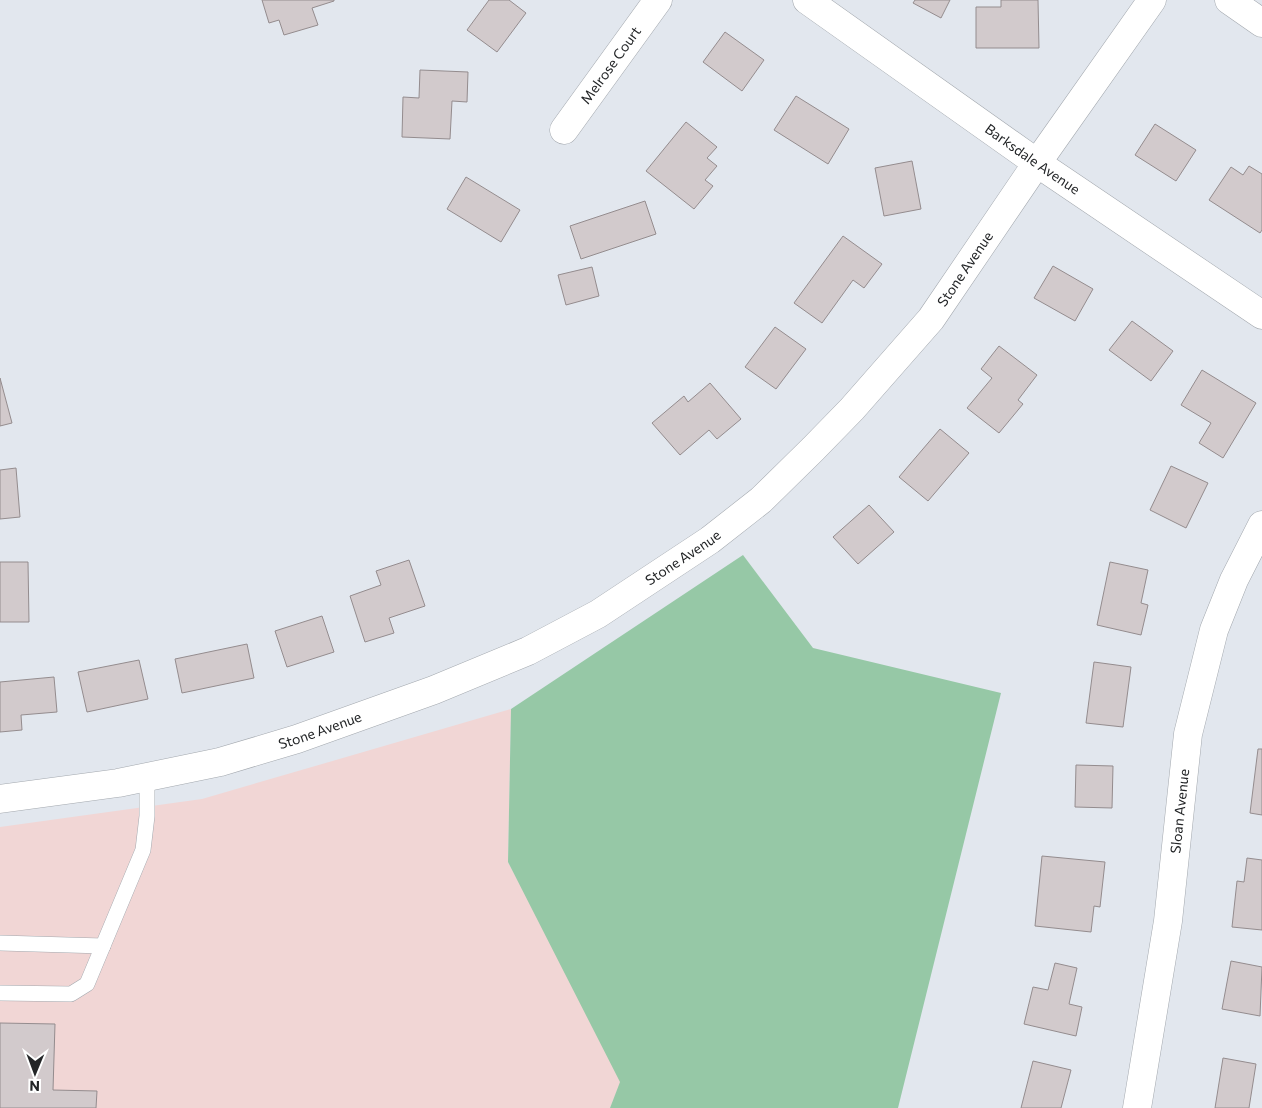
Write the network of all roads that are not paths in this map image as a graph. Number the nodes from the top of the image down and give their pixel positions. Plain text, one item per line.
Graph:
1 (658, 0) edge
2 (806, 0) edge
3 (1152, 0) edge
4 (1229, 0) edge
5 (1262, 23) edge
6 (564, 130) dead end
7 (1037, 163) junction
8 (1262, 315) edge
9 (1262, 525) edge
10 (147, 777) junction
11 (0, 799) edge
12 (0, 943) edge
13 (103, 946) junction
14 (0, 993) edge
15 (1137, 1108) edge

1 - 6 street, Melrose Court
2 - 7 street, Barksdale Avenue
3 - 7 street, Stone Avenue
4 - 5 street
7 - 8 street, Barksdale Avenue
7 - 10 street, Stone Avenue
9 - 15 street, Sloan Avenue
10 - 11 street, Stone Avenue
10 - 13 lane
12 - 13 lane
13 - 14 lane

